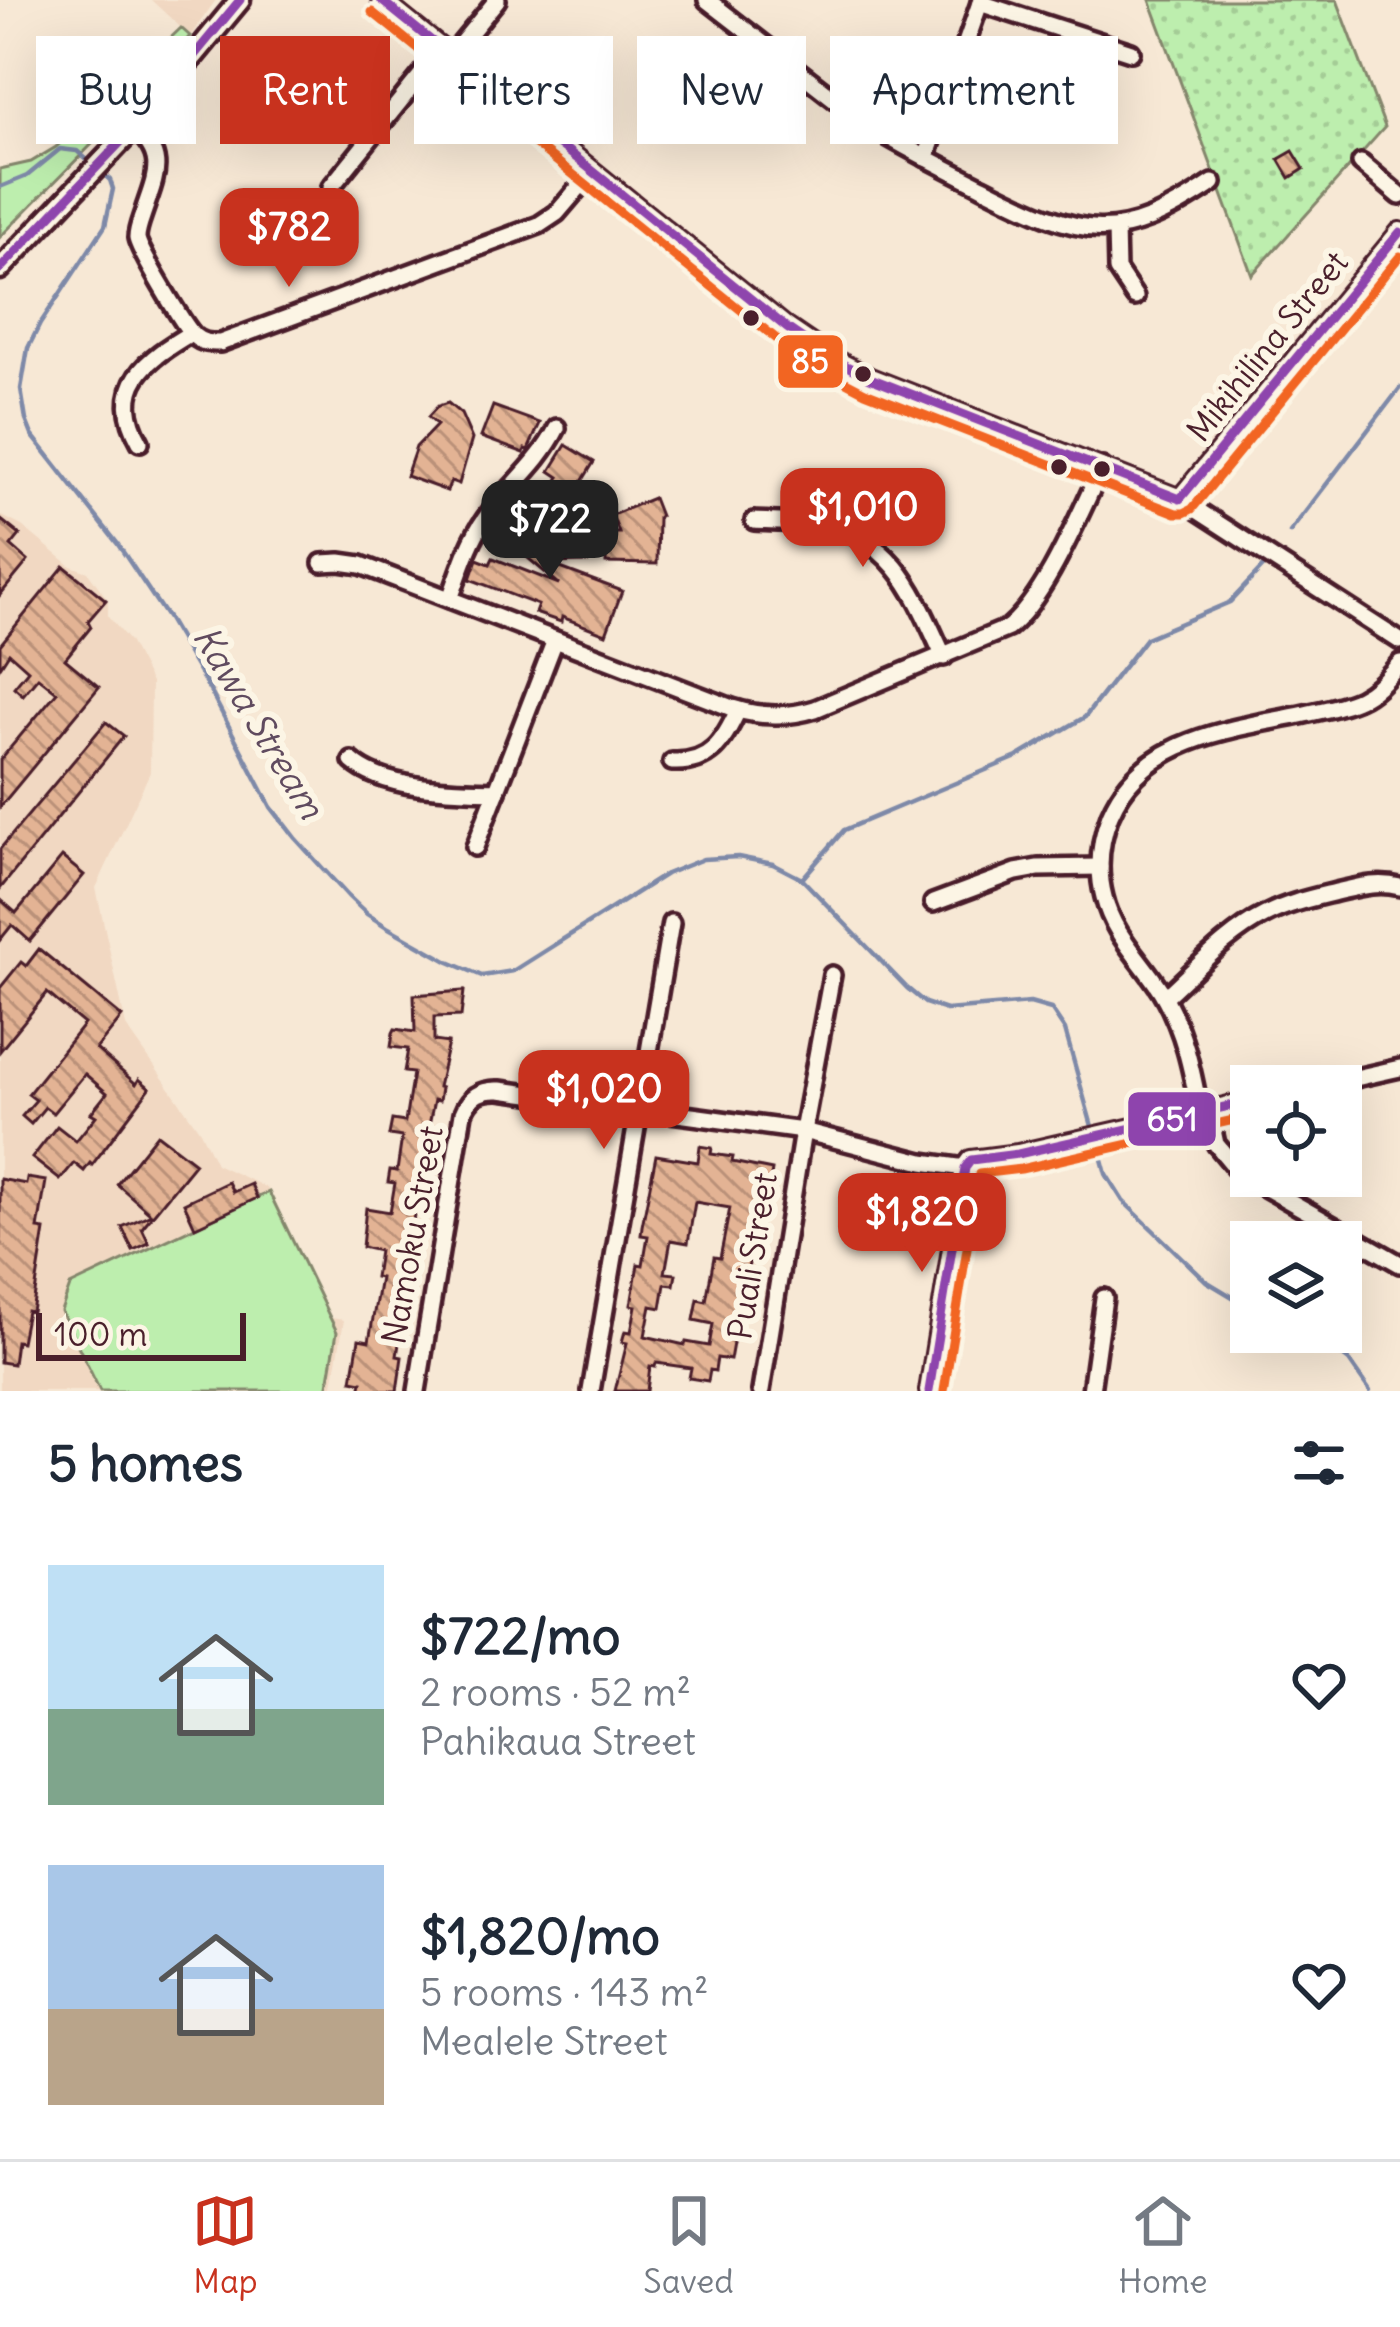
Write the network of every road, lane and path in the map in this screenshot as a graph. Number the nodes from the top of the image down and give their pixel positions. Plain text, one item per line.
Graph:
1 (240, 0) edge
2 (381, 0) edge
3 (497, 0) edge
4 (707, 0) edge
5 (981, 2) edge
6 (426, 36) edge
7 (462, 36) edge
8 (1131, 52) dead end
9 (196, 53) edge
10 (414, 90) edge
11 (119, 144) edge
12 (150, 144) edge
13 (558, 144) edge
14 (926, 158) junction
15 (1361, 164) dead end
16 (592, 172) junction
17 (1213, 183) dead end
18 (332, 187) dead end
19 (1400, 196) edge
20 (1116, 228) junction
21 (1400, 232) edge
22 (0, 269) edge
23 (1135, 297) dead end
24 (191, 333) junction
25 (557, 428) dead end
26 (140, 442) dead end
27 (1102, 467) junction
28 (514, 486) junction
29 (1180, 499) junction
30 (754, 521) dead end
31 (586, 537) dead end
32 (322, 563) dead end
33 (450, 599) junction
34 (555, 640) junction
35 (1400, 640) edge
36 (944, 657) junction
37 (1400, 663) edge
38 (737, 710) junction
39 (352, 761) dead end
40 (672, 763) dead end
41 (497, 791) junction
42 (475, 847) dead end
43 (1100, 867) junction
44 (1400, 887) edge
45 (933, 903) dead end
46 (670, 923) dead end
47 (832, 975) dead end
48 (1165, 998) junction
49 (1400, 1068) edge
50 (1362, 1077) edge
51 (1230, 1106) edge
52 (637, 1109) junction
53 (1205, 1112) junction
54 (803, 1131) junction
55 (965, 1168) junction
56 (1400, 1264) edge
57 (1104, 1298) dead end
58 (417, 1391) edge
59 (591, 1391) edge
60 (760, 1391) edge
61 (929, 1391) edge
62 (1091, 1391) edge

1 - 9 main road
2 - 6 street
3 - 7 street
4 - 14 street
5 - 8 street
5 - 14 street
10 - 18 street
11 - 22 main road
12 - 24 street
13 - 16 street
14 - 20 street
15 - 19 street
16 - 24 street
16 - 27 street
17 - 20 street
20 - 23 street
21 - 29 street, Mikihilina Street
24 - 26 street
25 - 28 street
27 - 29 street
27 - 36 street
28 - 31 street
28 - 33 street
29 - 35 street
30 - 36 street
32 - 33 street
33 - 34 street
34 - 38 street
34 - 41 street
36 - 38 street
37 - 43 street
38 - 40 street
39 - 41 street
41 - 42 street
43 - 45 street
43 - 48 street
44 - 48 street
46 - 52 street
47 - 54 street, Puali Street
48 - 53 street
49 - 50 street
51 - 53 street, Namoku Street
52 - 54 street, Namoku Street
52 - 58 street, Namoku Street
52 - 59 street
53 - 55 street, Namoku Street
53 - 56 street
54 - 55 street, Namoku Street
54 - 60 street, Puali Street
55 - 61 street
57 - 62 street

